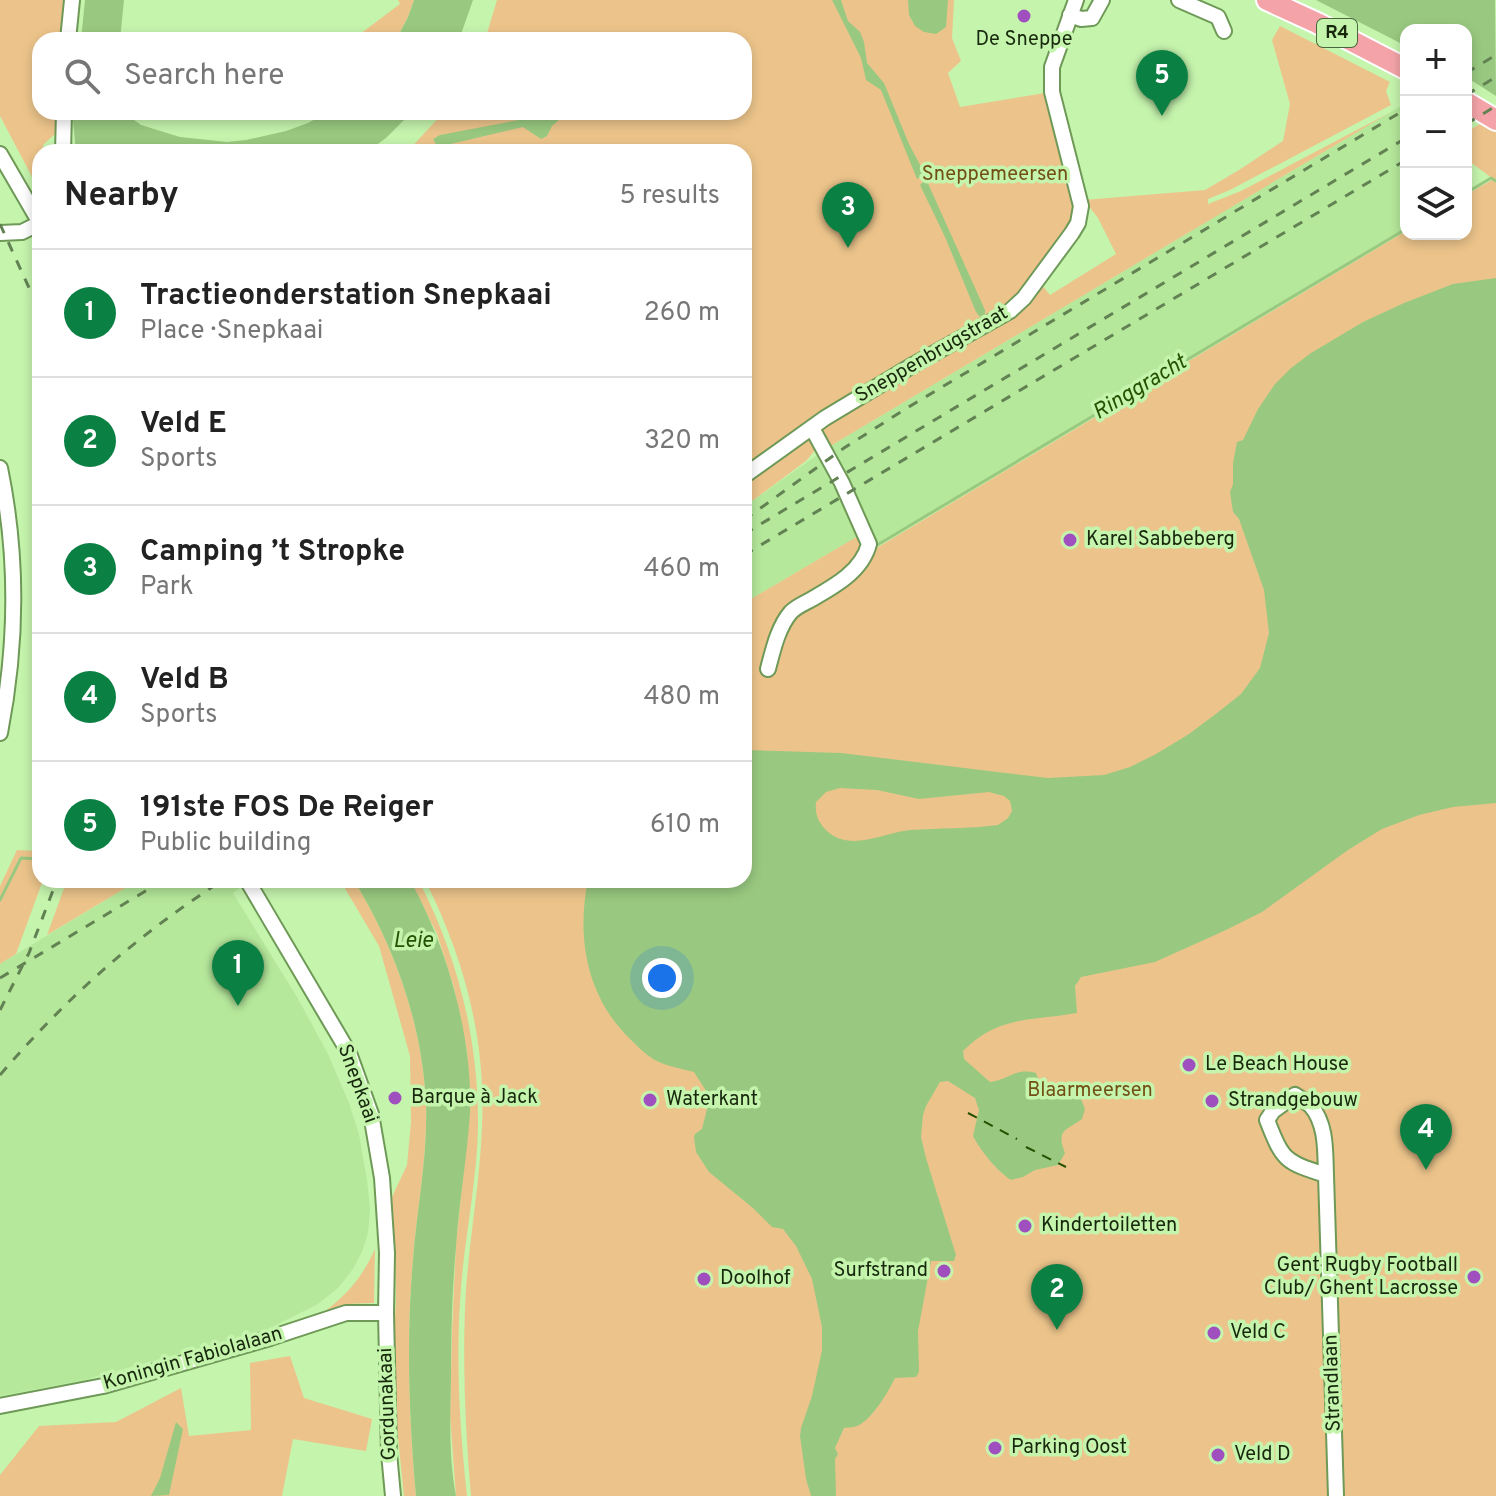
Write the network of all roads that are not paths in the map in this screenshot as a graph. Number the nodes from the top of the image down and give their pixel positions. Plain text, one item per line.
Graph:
1 (72, 0) edge
2 (1076, 0) edge
3 (1102, 0) edge
4 (1179, 0) edge
5 (1267, 0) edge
6 (1070, 15) junction
7 (1224, 31) dead end
8 (69, 32) edge
9 (1400, 66) edge
10 (1472, 106) edge
11 (64, 120) edge
12 (1496, 120) edge
13 (63, 144) edge
14 (0, 154) edge
15 (32, 209) edge
16 (32, 227) edge
17 (0, 233) edge
18 (812, 428) junction
19 (0, 468) edge
20 (752, 470) edge
21 (6, 556) edge
22 (768, 669) dead end
23 (0, 733) edge
24 (252, 888) edge
25 (1326, 1175) junction
26 (386, 1313) junction
27 (0, 1406) edge
28 (393, 1496) edge
29 (1336, 1496) edge

1 - 8 street
2 - 6 street, Sneppenbrugstraat
3 - 6 street
4 - 7 street
5 - 9 highway, R4
6 - 18 street, Sneppenbrugstraat
10 - 12 highway
11 - 13 street
14 - 15 street
16 - 17 street
18 - 20 street, Sneppenbrugstraat
18 - 22 street
19 - 21 street
21 - 23 street
24 - 26 street, Snepkaai
25 - 25 street, Strandlaan
25 - 29 street, Strandlaan
26 - 27 street, Koningin Fabiolalaan
26 - 28 street, Gordunakaai

